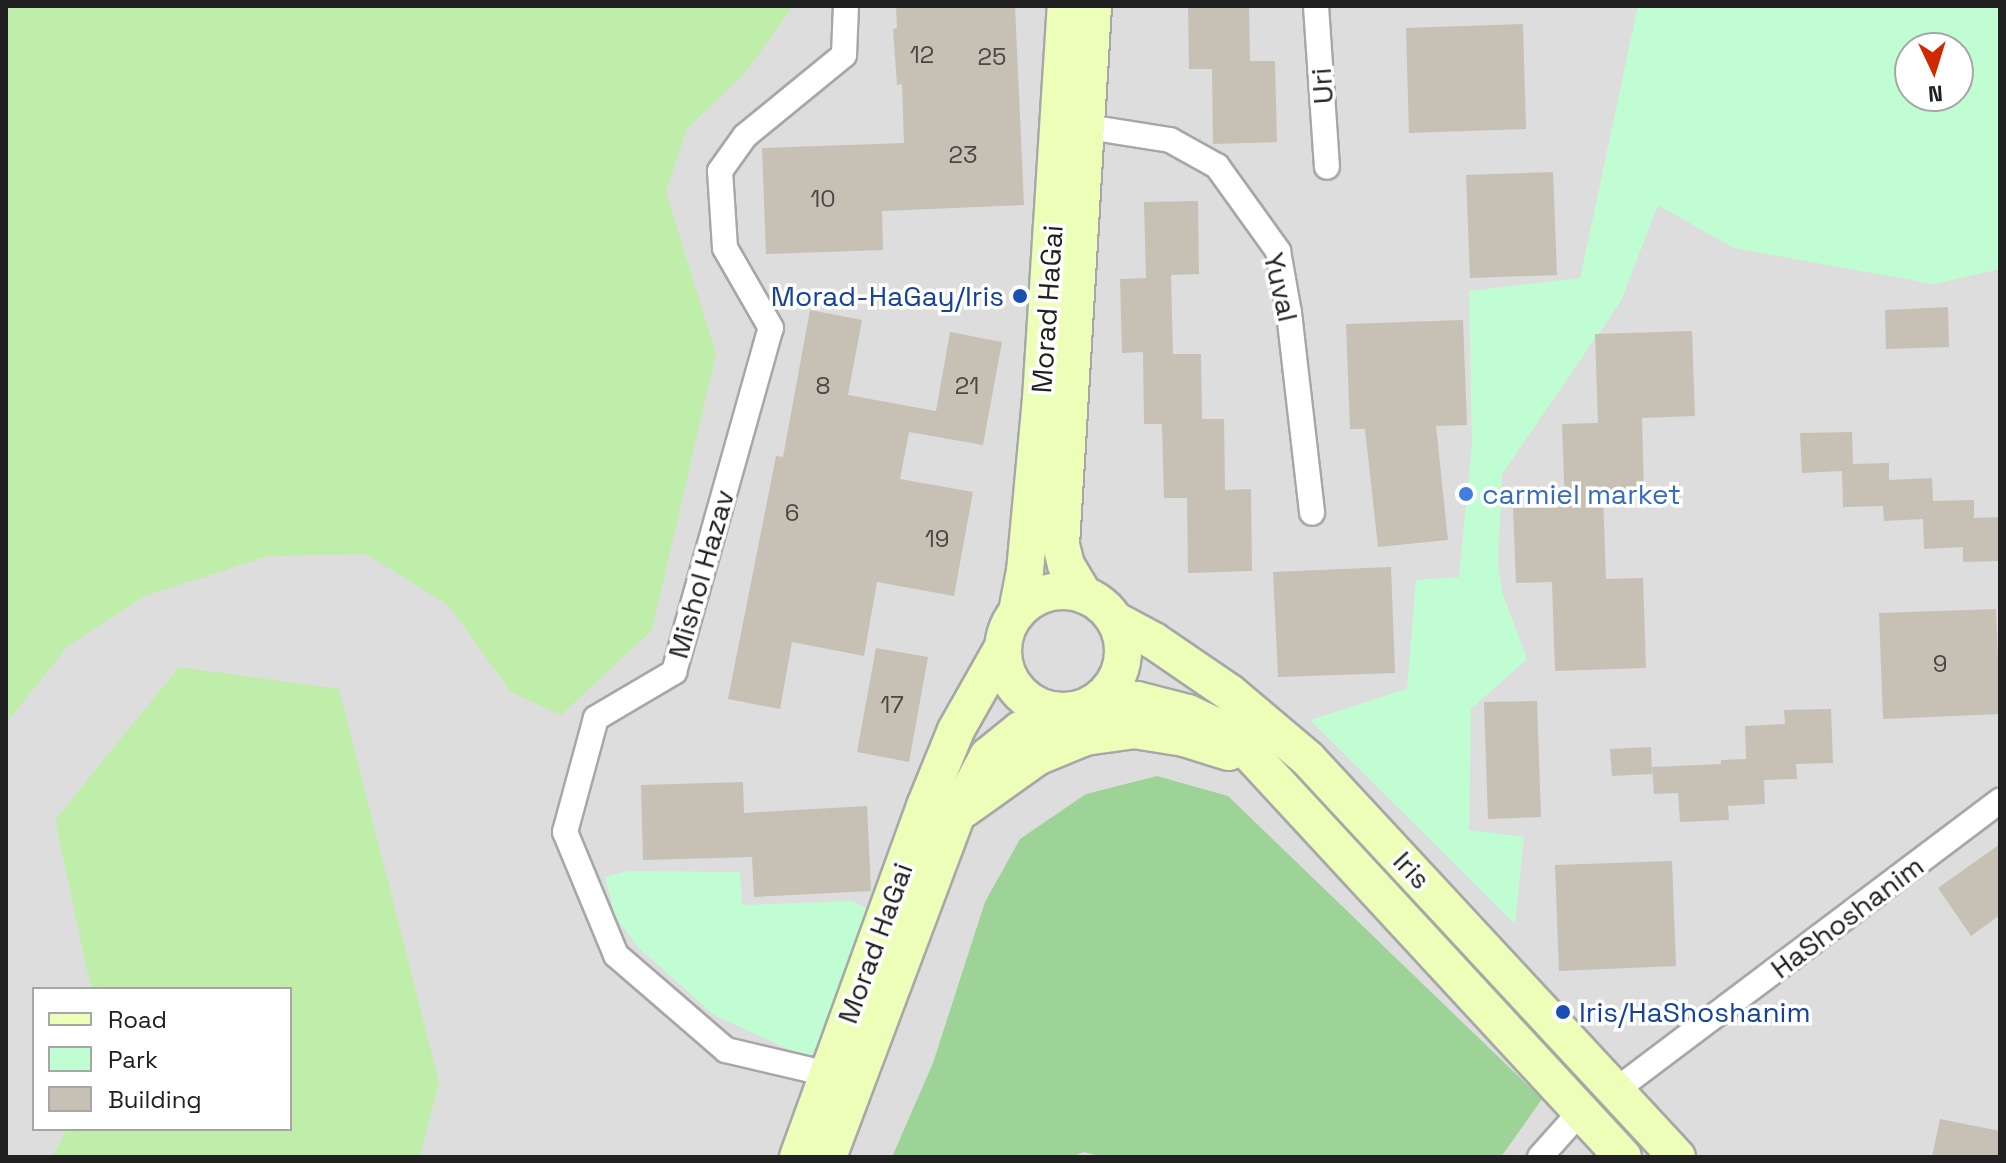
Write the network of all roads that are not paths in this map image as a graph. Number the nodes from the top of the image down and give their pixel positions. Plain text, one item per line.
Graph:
1 (846, 6) edge
2 (1066, 6) edge
3 (1093, 6) edge
4 (1316, 6) edge
5 (1088, 127) junction
6 (1327, 167) dead end
7 (1312, 513) dead end
8 (1084, 595) junction
9 (1017, 612) junction
10 (1115, 620) junction
11 (1003, 647) junction
12 (1097, 701) junction
13 (1057, 711) junction
14 (1264, 766) junction
15 (2000, 801) edge
16 (957, 814) junction
17 (828, 1074) junction
18 (1616, 1090) junction
19 (1582, 1110) junction
20 (798, 1157) edge
21 (828, 1157) edge
22 (1540, 1157) edge
23 (1623, 1157) edge
24 (1677, 1157) edge

1 - 17 street, Mishol Hazav
2 - 9 street, Morad HaGai
3 - 5 street, Morad HaGai
4 - 6 street, Uri
5 - 7 street, Yuval
5 - 8 street, Morad HaGai
8 - 9 street
8 - 10 street
9 - 11 street
10 - 12 street
10 - 18 street, Iris
11 - 13 street
11 - 17 street, Morad HaGai
12 - 13 street
12 - 14 street, Iris
13 - 16 street, Morad HaGai
14 - 16 street
14 - 19 street, Iris
15 - 18 street, HaShoshanim
16 - 21 street, Morad HaGai
17 - 20 street, Morad HaGai
18 - 24 street, Iris
19 - 22 street
19 - 23 street, Iris

